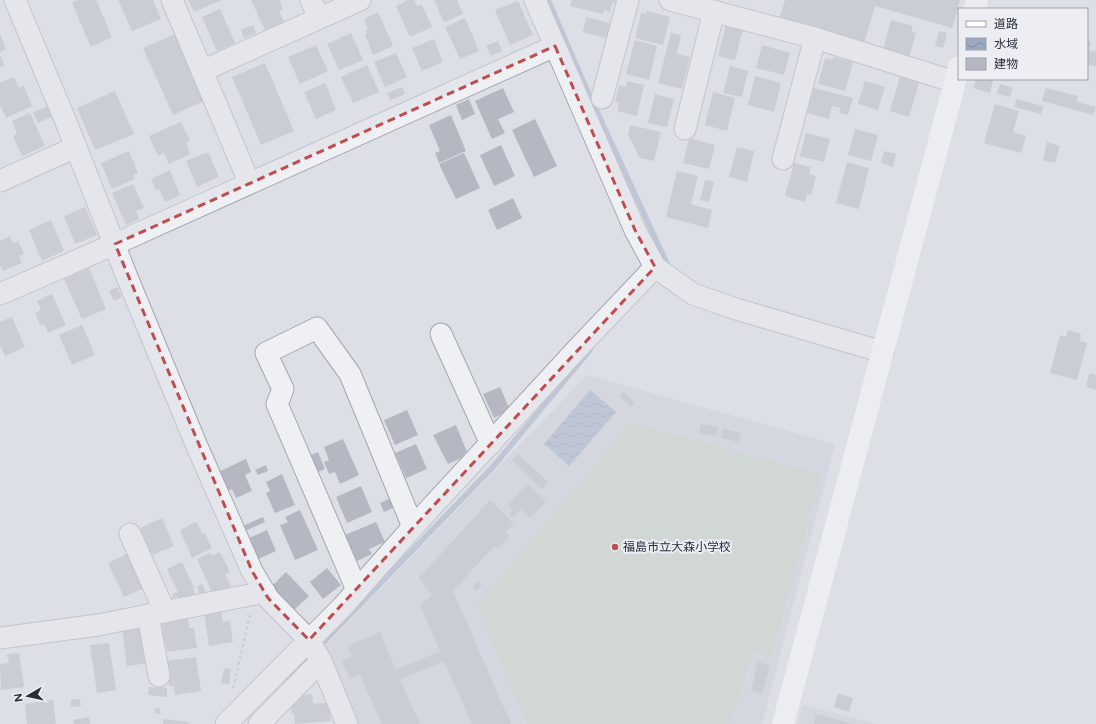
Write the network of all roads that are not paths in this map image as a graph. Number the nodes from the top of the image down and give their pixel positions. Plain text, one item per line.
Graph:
1 (15, 0) edge
2 (172, 0) edge
3 (360, 0) edge
4 (535, 0) edge
5 (628, 0) edge
6 (670, 0) edge
7 (315, 9) edge
8 (714, 11) junction
9 (815, 38) junction
10 (554, 46) junction
11 (202, 71) junction
12 (957, 75) edge
13 (602, 98) dead end
14 (685, 129) dead end
15 (76, 147) junction
16 (783, 159) dead end
17 (0, 181) edge
18 (249, 182) junction
19 (115, 244) junction
20 (655, 267) junction
21 (0, 294) edge
22 (441, 334) dead end
23 (883, 352) junction
24 (491, 444) junction
25 (413, 527) junction
26 (130, 534) dead end
27 (357, 590) junction
28 (258, 594) junction
29 (157, 614) junction
30 (0, 638) edge
31 (315, 651) junction
32 (159, 676) dead end
33 (226, 724) edge
34 (259, 724) edge
35 (347, 724) edge
36 (783, 724) edge

1 - 15 street
2 - 11 street
3 - 7 street
4 - 10 street
5 - 13 street
6 - 8 street
7 - 11 street
8 - 9 street
8 - 14 street
9 - 12 street
9 - 16 street
10 - 18 street
10 - 20 street
11 - 18 street
12 - 23 street
15 - 17 street
15 - 19 street
18 - 19 street
19 - 21 street
19 - 28 street
20 - 23 street
20 - 24 street
22 - 24 street
23 - 36 street
24 - 25 street
25 - 27 street
25 - 27 street
26 - 29 street
27 - 31 street
28 - 29 street
28 - 31 street
29 - 30 street
29 - 32 street
31 - 33 street
31 - 34 street
31 - 35 street

